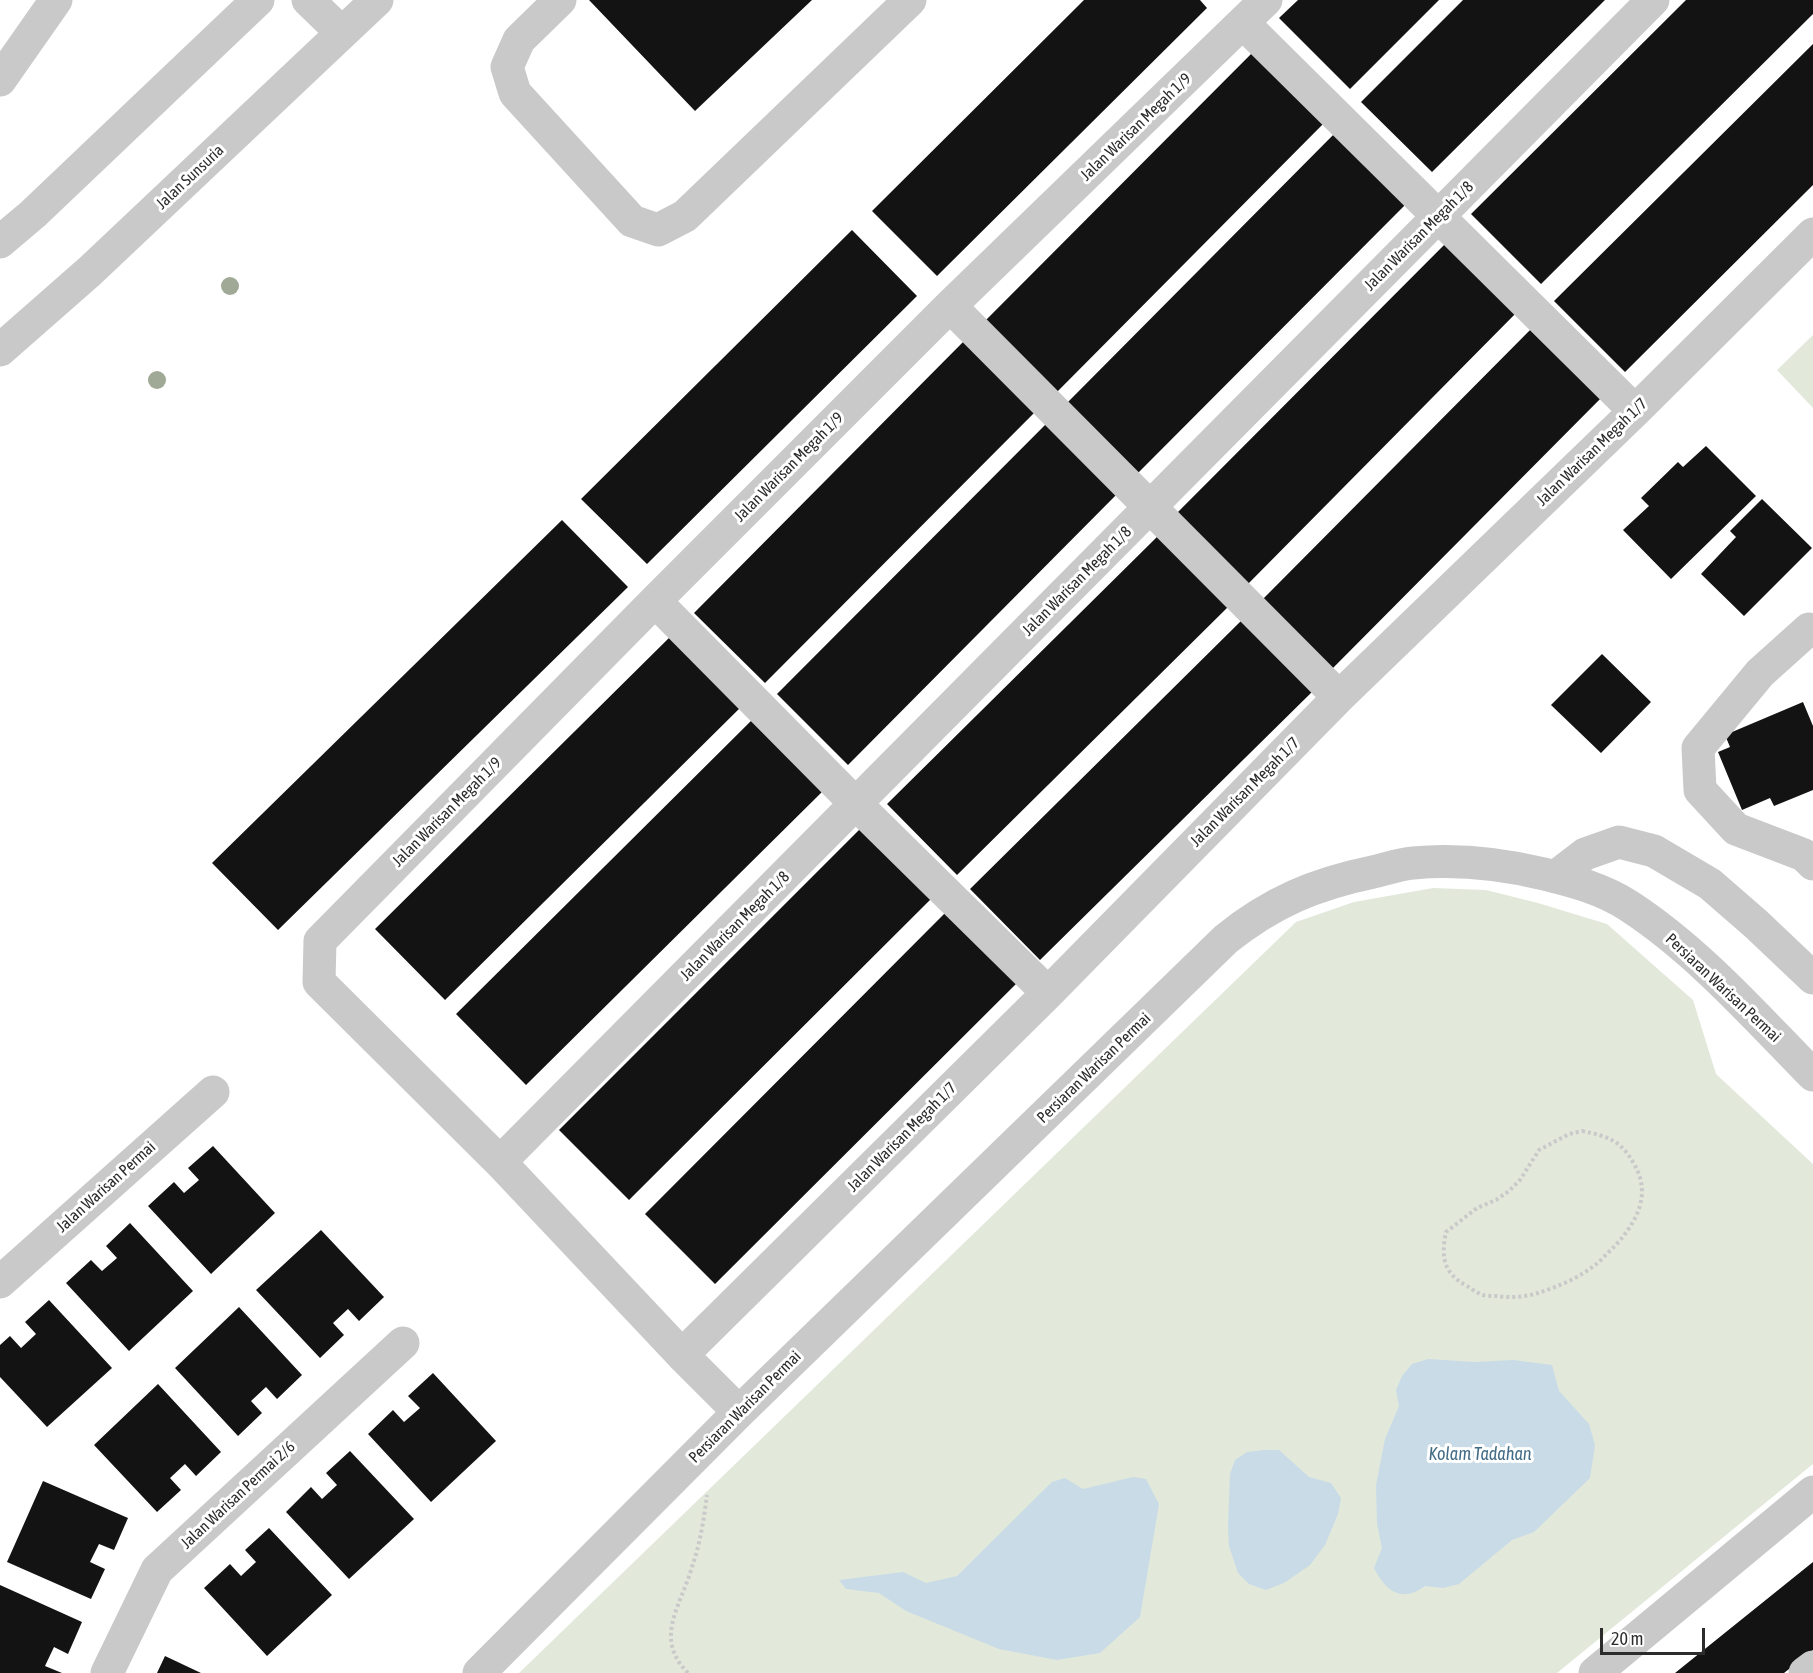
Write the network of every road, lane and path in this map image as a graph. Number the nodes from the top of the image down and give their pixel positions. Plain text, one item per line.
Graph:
1 (56, 0) edge
2 (258, 0) edge
3 (308, 0) edge
4 (377, 0) edge
5 (560, 0) edge
6 (910, 0) edge
7 (1266, 0) edge
8 (1653, 0) edge
9 (1243, 23) junction
10 (342, 33) junction
11 (0, 80) edge
12 (1439, 216) junction
13 (1813, 234) edge
14 (0, 242) edge
15 (951, 306) junction
16 (0, 350) edge
17 (1635, 411) junction
18 (1151, 507) junction
19 (655, 601) junction
20 (1809, 629) dead end
21 (1339, 697) junction
22 (856, 804) junction
23 (1813, 864) edge
24 (1555, 877) junction
25 (1813, 978) edge
26 (1048, 993) junction
27 (1813, 1075) edge
28 (213, 1092) dead end
29 (1606, 1136) joint
30 (500, 1162) junction
31 (0, 1282) edge
32 (403, 1343) dead end
33 (682, 1355) junction
34 (739, 1413) junction
35 (714, 1437) junction
36 (1813, 1492) edge
37 (1813, 1667) edge
38 (1603, 1671) edge
39 (107, 1673) edge
40 (479, 1673) edge
41 (688, 1673) edge
42 (1805, 1673) edge

1 - 11 street
2 - 14 street
3 - 10 street
4 - 10 street, Jalan Sunsuria
5 - 6 street
7 - 9 street, Jalan Warisan Megah 1/9
8 - 12 street, Jalan Warisan Megah 1/8
9 - 12 street
9 - 15 street, Jalan Warisan Megah 1/9
10 - 16 street, Jalan Sunsuria
12 - 17 street
12 - 18 street, Jalan Warisan Megah 1/8
13 - 17 street, Jalan Warisan Megah 1/7
15 - 18 street
15 - 19 street, Jalan Warisan Megah 1/9
17 - 21 street, Jalan Warisan Megah 1/7
18 - 21 street
18 - 22 street, Jalan Warisan Megah 1/8
19 - 22 street
19 - 30 street, Jalan Warisan Megah 1/9
20 - 23 street
21 - 26 street, Jalan Warisan Megah 1/7
22 - 26 street
22 - 30 street, Jalan Warisan Megah 1/8
24 - 25 street
24 - 27 street, Persiaran Warisan Permai
24 - 34 street, Persiaran Warisan Permai
26 - 33 street, Jalan Warisan Megah 1/7
28 - 31 street, Jalan Warisan Permai
29 - 29 path
30 - 33 street
32 - 39 street, Jalan Warisan Permai 2/6
33 - 34 street
34 - 35 street, Persiaran Warisan Permai
35 - 40 street, Persiaran Warisan Permai
35 - 41 path
36 - 38 street
37 - 42 street

